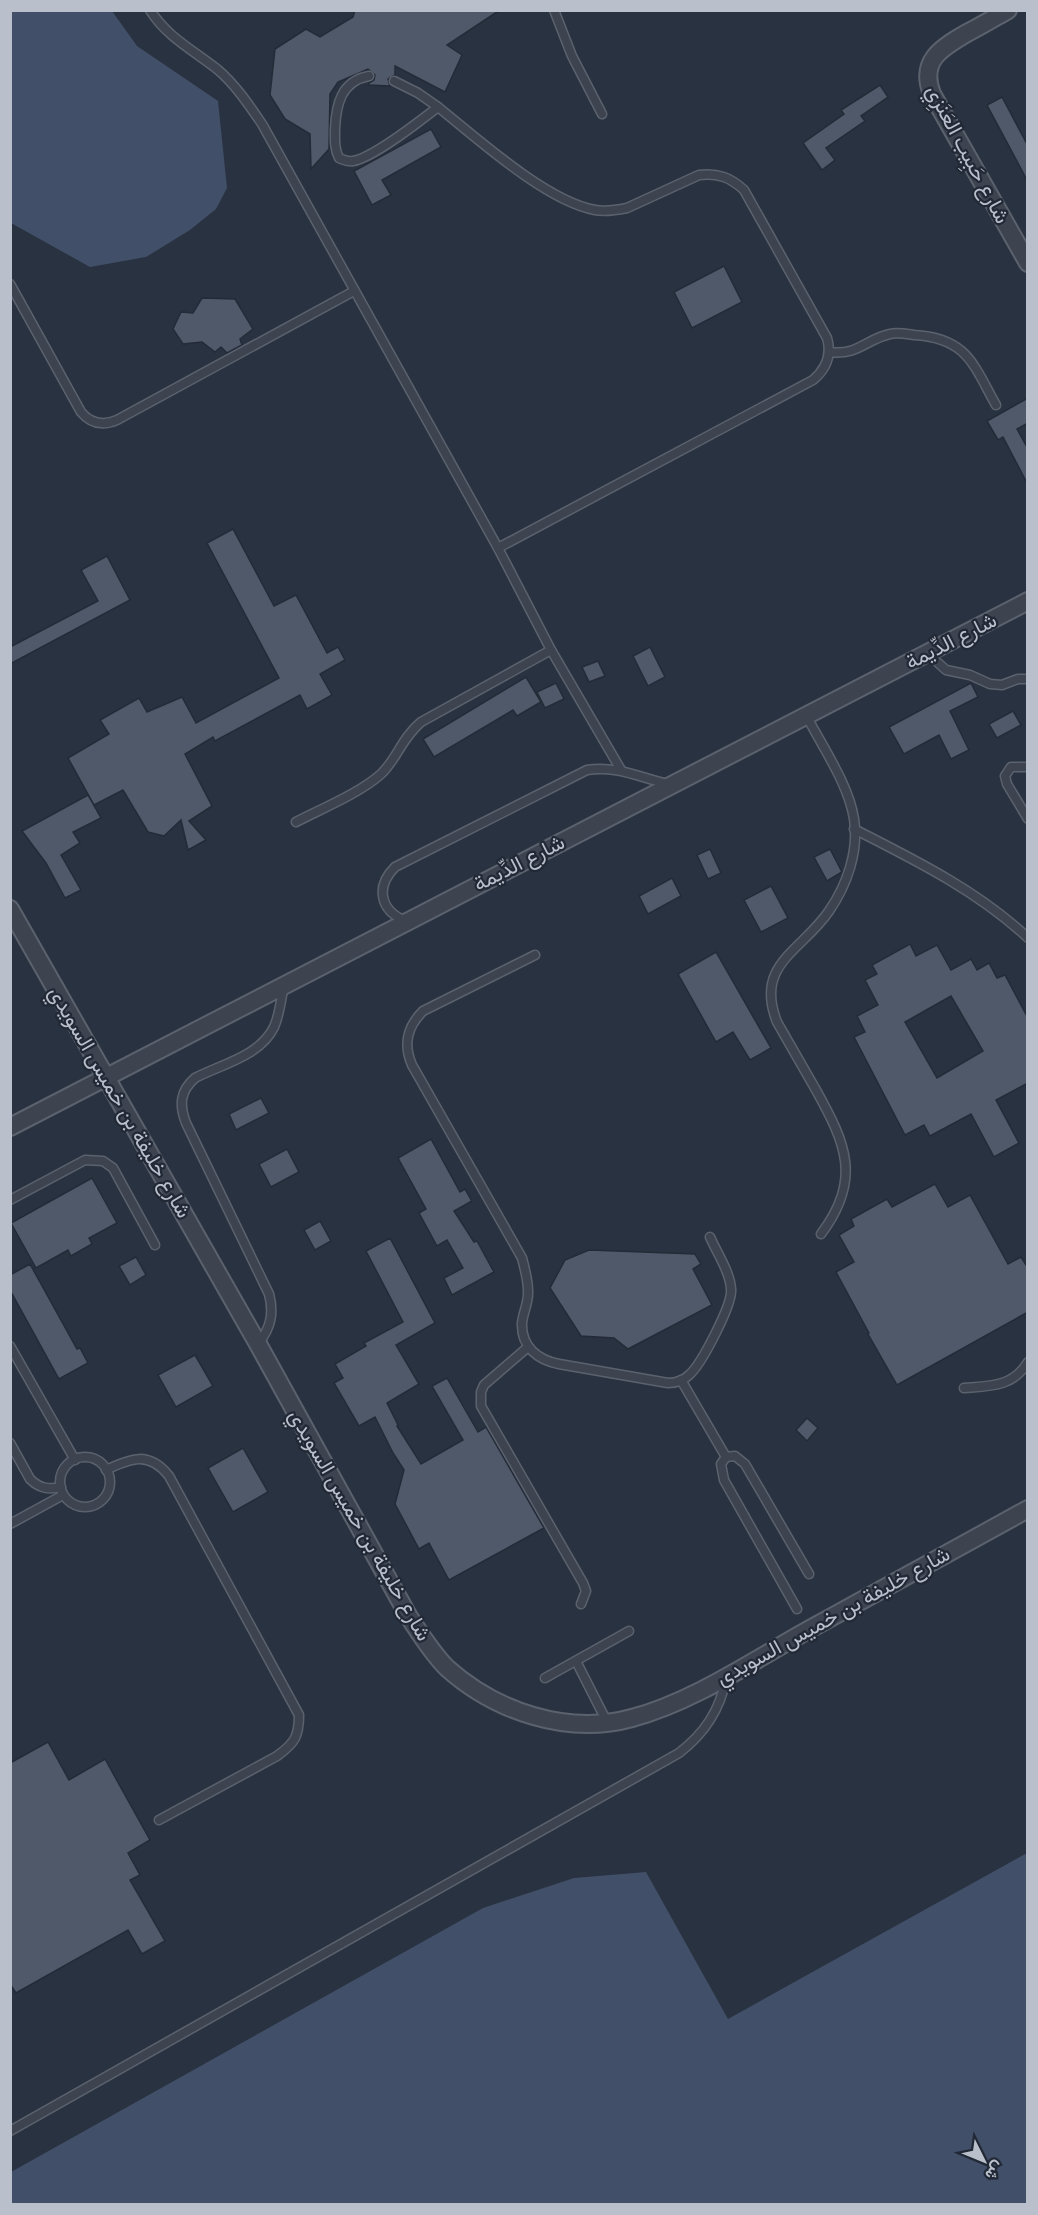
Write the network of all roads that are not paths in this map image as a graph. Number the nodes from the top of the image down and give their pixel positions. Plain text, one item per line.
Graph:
1 (150, 10) edge
2 (554, 10) edge
3 (1008, 10) edge
4 (369, 76) dead end
5 (394, 81) dead end
6 (438, 107) junction
7 (602, 114) dead end
8 (1028, 264) edge
9 (10, 284) edge
10 (354, 291) junction
11 (829, 352) junction
12 (996, 405) dead end
13 (498, 548) junction
14 (1028, 601) edge
15 (552, 650) junction
16 (927, 653) junction
17 (1028, 679) edge
18 (806, 715) junction
19 (1028, 767) edge
20 (621, 770) junction
21 (672, 784) junction
22 (1028, 819) edge
23 (296, 822) dead end
24 (854, 829) junction
25 (10, 909) edge
26 (406, 921) junction
27 (1028, 939) edge
28 (535, 955) dead end
29 (284, 984) junction
30 (105, 1077) junction
31 (10, 1128) edge
32 (10, 1200) edge
33 (821, 1234) dead end
34 (710, 1237) dead end
35 (155, 1245) dead end
36 (258, 1344) junction
37 (10, 1346) edge
38 (528, 1347) junction
39 (1028, 1362) edge
40 (681, 1380) junction
41 (964, 1388) dead end
42 (10, 1443) edge
43 (726, 1457) junction
44 (75, 1460) junction
45 (106, 1470) junction
46 (62, 1491) junction
47 (1028, 1509) edge
48 (10, 1524) edge
49 (809, 1574) dead end
50 (581, 1604) dead end
51 (797, 1609) dead end
52 (629, 1631) dead end
53 (576, 1661) junction
54 (727, 1675) junction
55 (545, 1678) dead end
56 (607, 1723) junction
57 (159, 1820) dead end
58 (10, 2131) edge

1 - 10 lane
2 - 7 lane
3 - 8 street, شارع حَبِيب العَنَزِي
4 - 6 lane
5 - 6 lane
6 - 11 lane
9 - 10 lane
10 - 13 lane
11 - 12 lane
11 - 13 lane
13 - 15 lane
14 - 16 street, شارع الدِّيمة
15 - 20 lane
15 - 23 lane
16 - 17 lane
16 - 18 street, شارع الدِّيمة
18 - 21 street, شارع الدِّيمة
18 - 24 lane
19 - 22 lane
20 - 21 lane
20 - 26 lane
21 - 26 street, شارع الدِّيمة
24 - 27 lane
24 - 33 lane
25 - 30 street, شارع خليفة بن خميس السويدي
26 - 29 street, شارع الدِّيمة
28 - 38 lane
29 - 30 street, شارع الدِّيمة
29 - 36 lane
30 - 31 street, شارع الدِّيمة
30 - 36 street, شارع خليفة بن خميس السويدي
32 - 35 lane
34 - 40 lane
36 - 56 street, شارع خليفة بن خميس السويدي
37 - 44 lane
38 - 40 lane
38 - 50 lane
39 - 41 lane
40 - 43 lane
42 - 46 lane
43 - 49 lane
43 - 51 lane
44 - 45 lane
44 - 46 lane
45 - 46 lane
45 - 57 lane
46 - 48 lane
47 - 54 street, شارع خليفة بن خميس السويدي
52 - 53 lane
53 - 55 lane
53 - 56 lane
54 - 56 street, شارع خليفة بن خميس السويدي
54 - 58 lane

